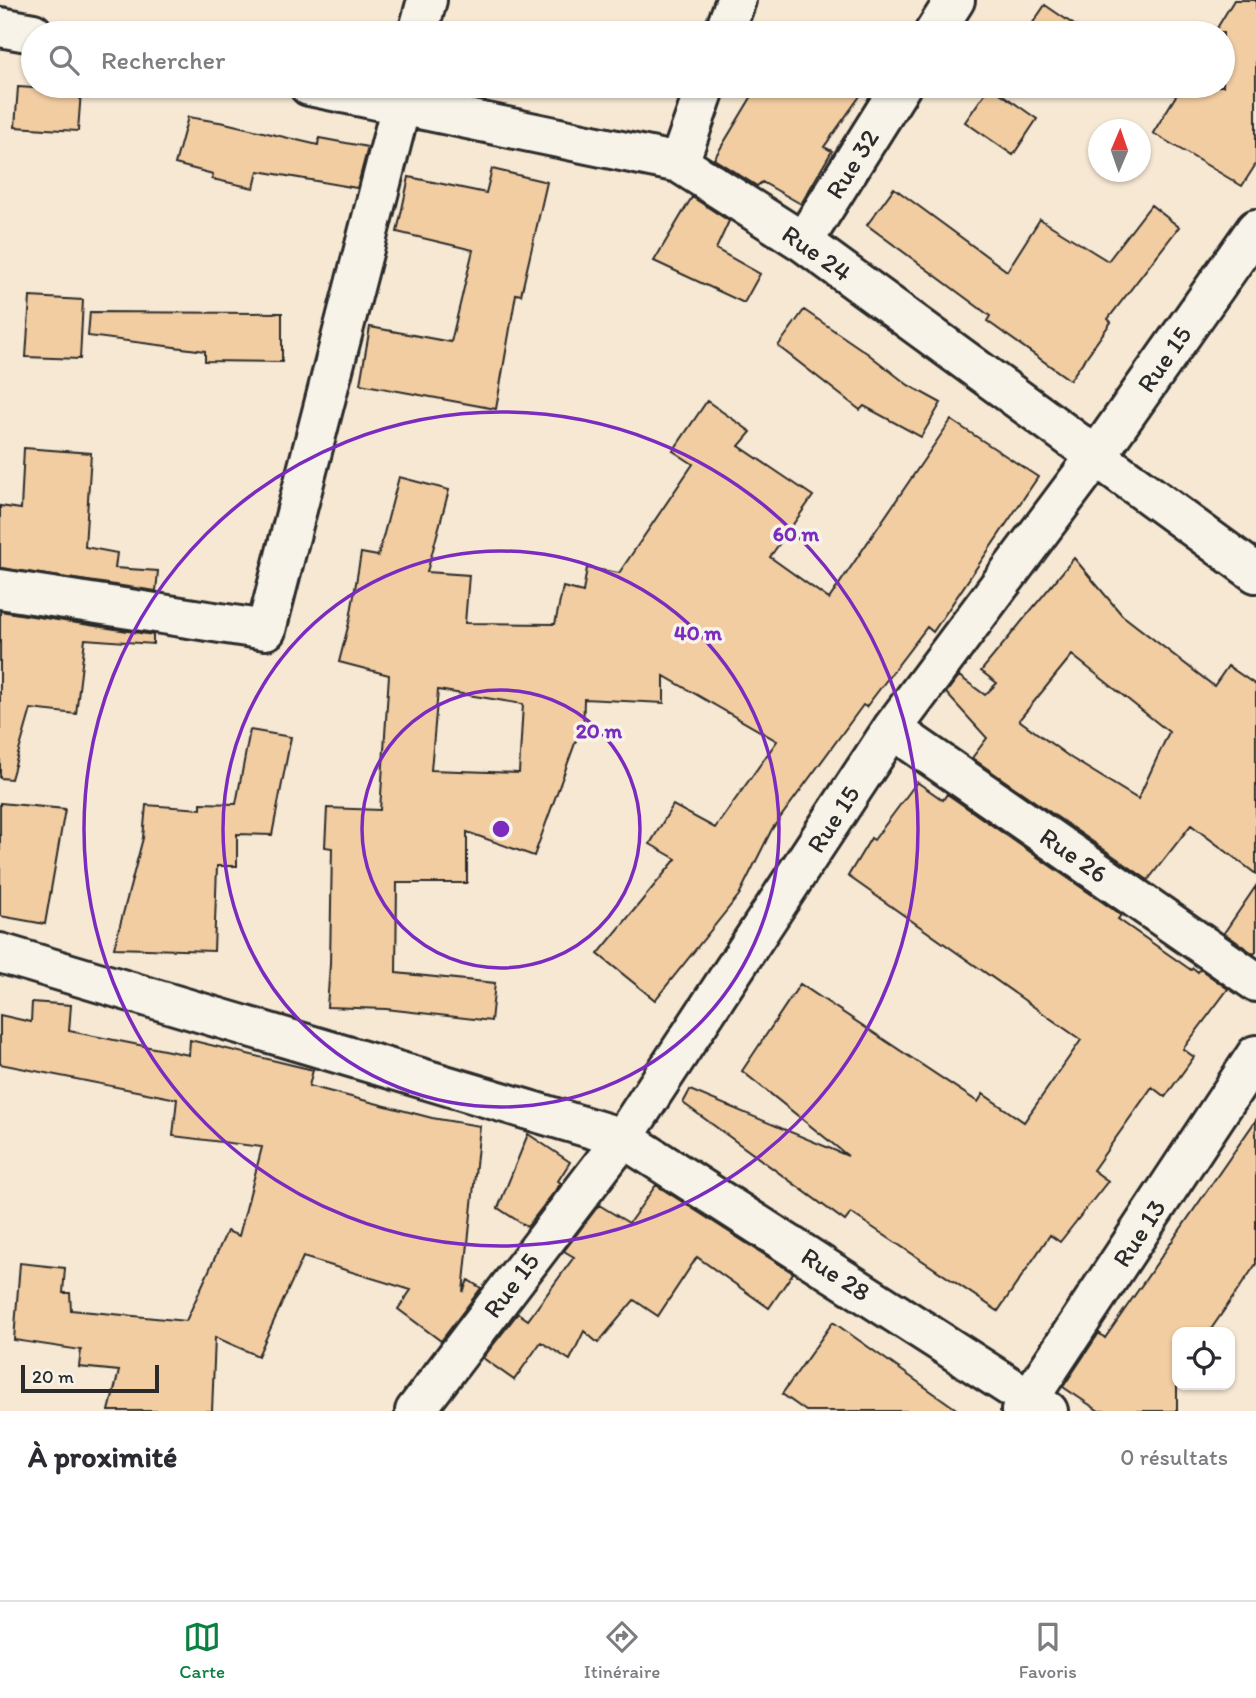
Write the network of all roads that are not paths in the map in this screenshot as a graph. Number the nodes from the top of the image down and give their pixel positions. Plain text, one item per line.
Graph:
1 (426, 0) edge
2 (736, 0) edge
3 (956, 0) edge
4 (421, 21) edge
5 (728, 21) edge
6 (942, 21) edge
7 (0, 27) edge
8 (21, 31) edge
9 (402, 98) edge
10 (419, 98) edge
11 (702, 98) edge
12 (893, 98) edge
13 (679, 163) junction
14 (1256, 229) edge
15 (803, 242) junction
16 (1097, 455) junction
17 (1256, 573) edge
18 (0, 589) edge
19 (892, 729) junction
20 (0, 953) edge
21 (1256, 982) edge
22 (1256, 1055) edge
23 (623, 1138) junction
24 (1033, 1407) edge
25 (415, 1411) edge

1 - 4 street
2 - 5 street
3 - 6 street
7 - 8 street
9 - 18 street
10 - 13 street, Rue 24
11 - 13 street
12 - 15 street, Rue 32
13 - 15 street, Rue 24
14 - 16 street, Rue 15
15 - 16 street, Rue 24
16 - 17 street, Rue 24
16 - 19 street, Rue 15
19 - 21 street, Rue 26
19 - 23 street, Rue 15
20 - 23 street, Rue 28
22 - 24 street, Rue 13
23 - 24 street, Rue 28
23 - 25 street, Rue 15

